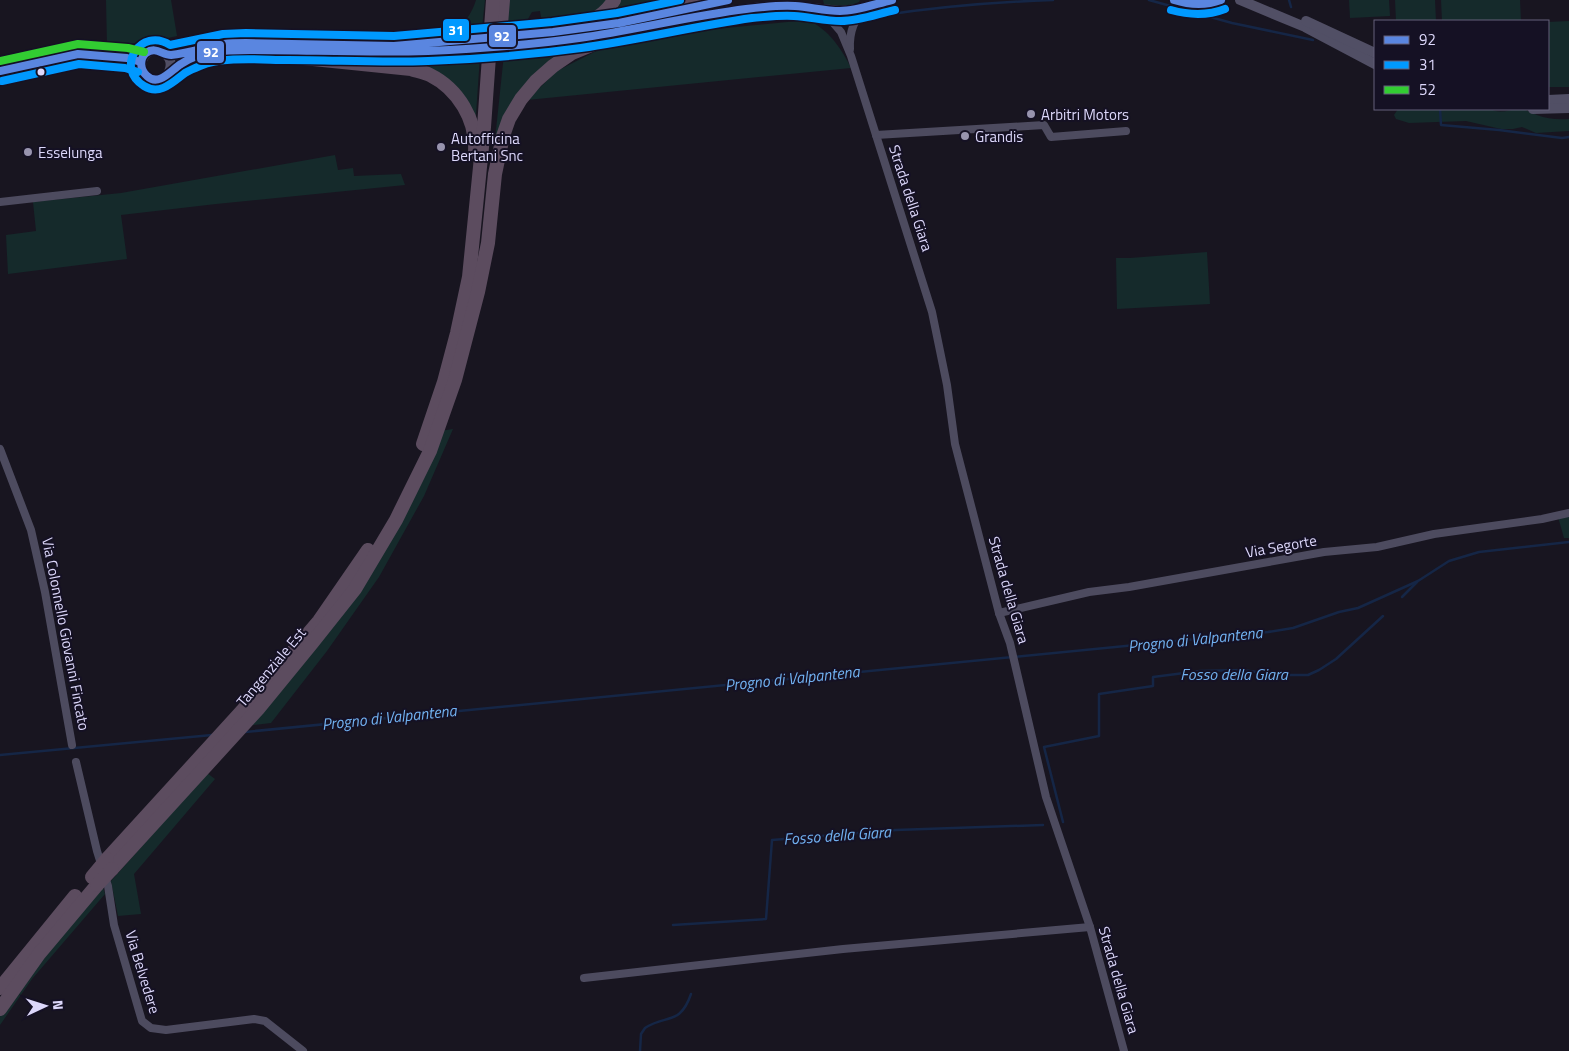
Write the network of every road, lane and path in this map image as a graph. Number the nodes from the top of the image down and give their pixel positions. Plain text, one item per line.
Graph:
1 (493, 0) edge
2 (503, 0) edge
3 (614, 0) edge
4 (668, 0) edge
5 (721, 0) edge
6 (728, 0) edge
7 (816, 0) edge
8 (874, 0) edge
9 (892, 0) edge
10 (1174, 0) edge
11 (1240, 0) edge
12 (1252, 0) edge
13 (1216, 2) dead end
14 (867, 4) edge
15 (822, 10) junction
16 (687, 20) junction
17 (553, 32) junction
18 (310, 34) dead end
19 (516, 40) junction
20 (478, 43) junction
21 (293, 44) junction
22 (224, 50) junction
23 (1374, 53) edge
24 (167, 55) junction
25 (851, 56) junction
26 (141, 62) junction
27 (1374, 63) edge
28 (0, 71) edge
29 (169, 72) junction
30 (1569, 99) edge
31 (1549, 100) edge
32 (1569, 108) edge
33 (1549, 109) edge
34 (1126, 131) dead end
35 (876, 135) junction
36 (97, 191) dead end
37 (0, 202) edge
38 (469, 277) junction
39 (478, 292) junction
40 (0, 449) edge
41 (1569, 513) edge
42 (999, 613) junction
43 (72, 743) dead end
44 (76, 762) dead end
45 (110, 864) junction
46 (95, 881) junction
47 (1090, 927) junction
48 (584, 978) dead end
49 (0, 988) edge
50 (0, 1009) edge
51 (303, 1051) edge
52 (1124, 1051) edge

1 - 38 highway
2 - 39 highway
3 - 17 highway
4 - 5 highway
6 - 17 main road
7 - 15 main road
8 - 14 street, Strada della Giara
9 - 14 main road
10 - 13 main road
11 - 27 main road
12 - 23 main road
14 - 15 main road
14 - 25 street, Strada della Giara
15 - 16 main road
15 - 25 street, Strada della Giara
16 - 19 main road
16 - 39 highway
17 - 19 main road
18 - 21 street
19 - 20 main road, bridge
20 - 21 main road
20 - 22 main road
21 - 24 main road
22 - 29 main road
22 - 38 highway
24 - 26 main road
24 - 29 main road
25 - 35 street, Strada della Giara
26 - 28 main road
26 - 29 main road
30 - 31 main road
32 - 33 main road
34 - 35 street, Strada della Giara
35 - 42 street, Strada della Giara
36 - 37 street
38 - 45 highway, Tangenziale Est
39 - 45 highway, Tangenziale Est
40 - 43 street, Via Colonnello Giovanni Fincato
41 - 42 street, Via Segorte
42 - 47 street, Strada della Giara
44 - 51 street, Via Belvedere
45 - 46 highway, Tangenziale Est, bridge
46 - 49 highway, Tangenziale Est
46 - 50 highway, Tangenziale Est
47 - 48 street
47 - 52 street, Strada della Giara

